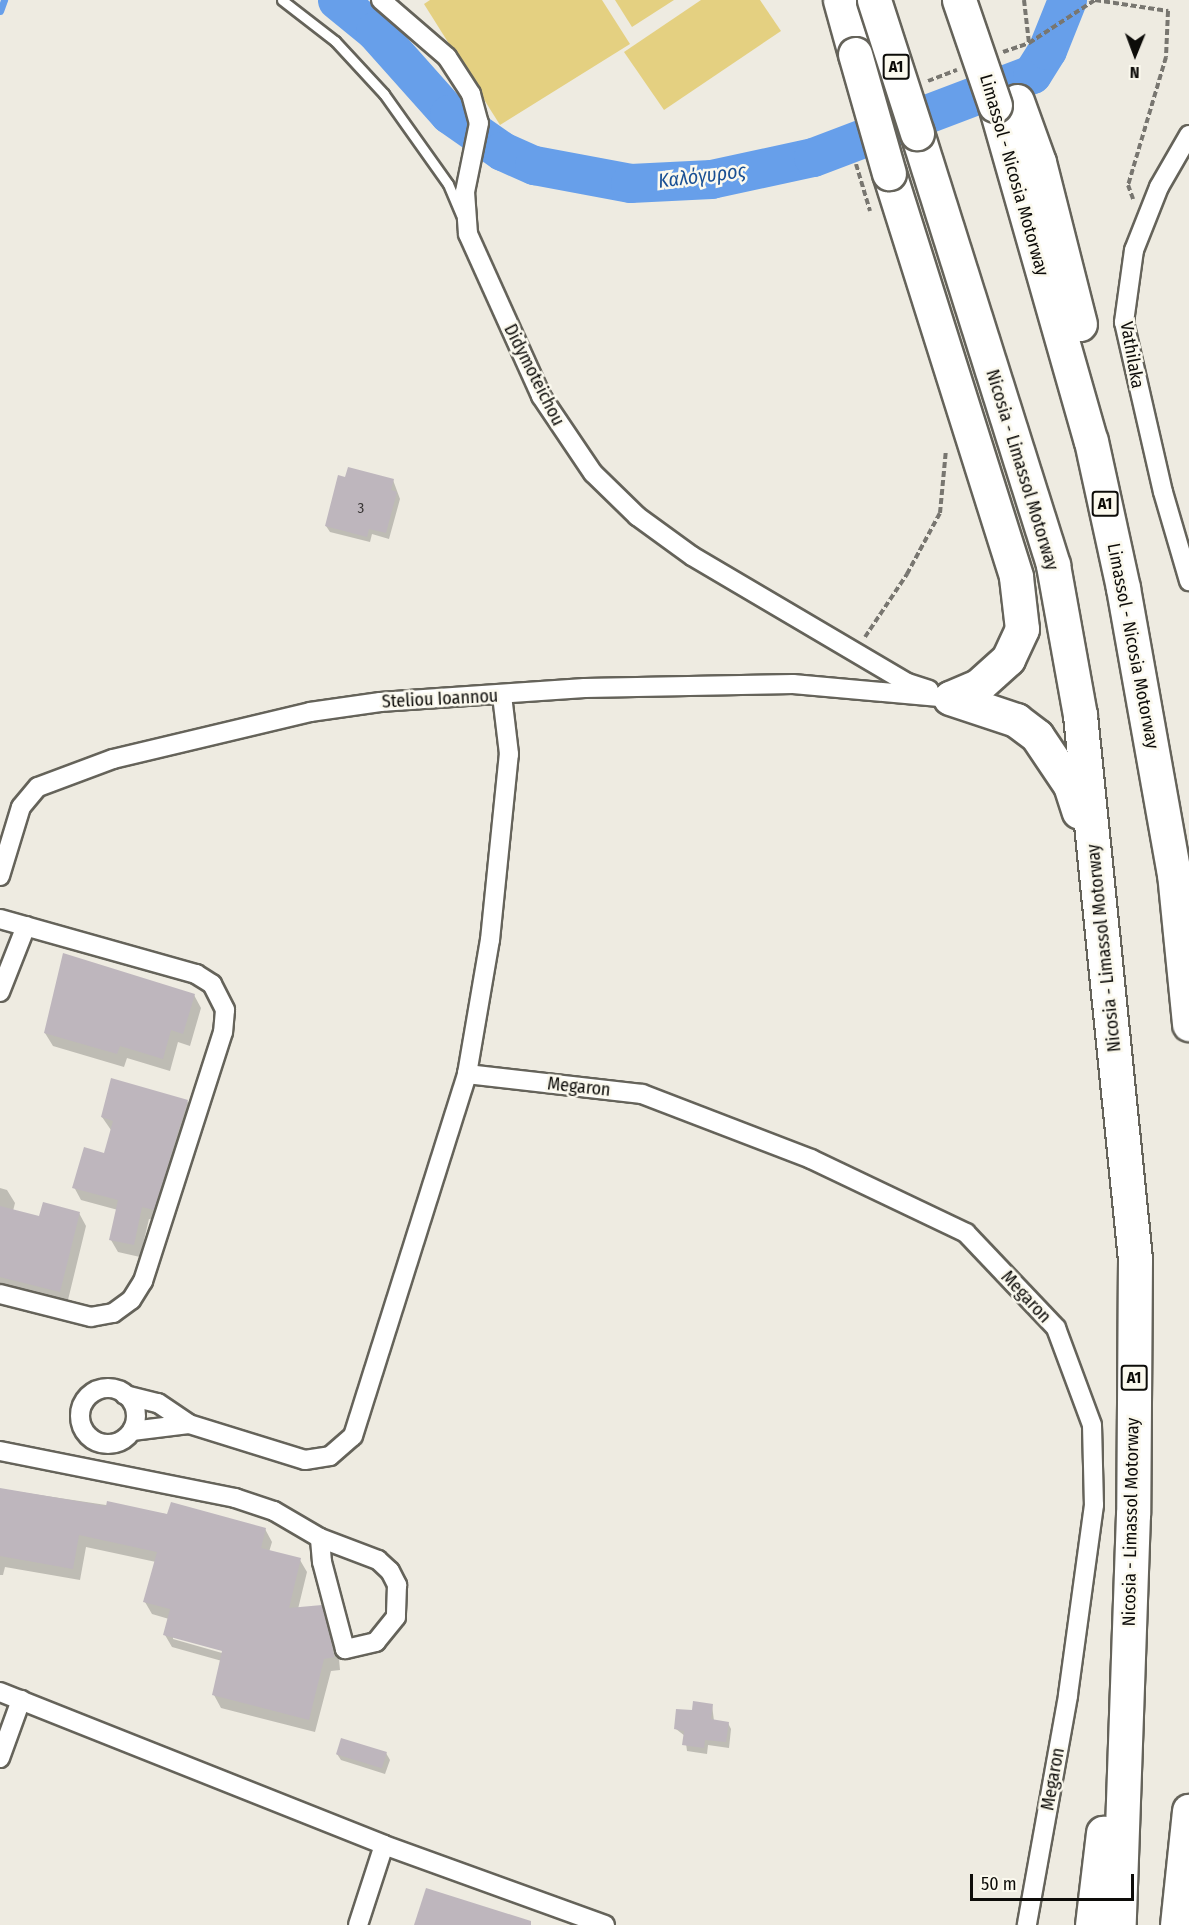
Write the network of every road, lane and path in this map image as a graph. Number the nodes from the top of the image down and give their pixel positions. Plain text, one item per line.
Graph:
1 (282, 0) edge
2 (381, 0) edge
3 (840, 0) edge
4 (874, 0) edge
5 (959, 0) edge
6 (983, 0) edge
7 (1024, 0) edge
8 (1029, 43) junction
9 (997, 55) dead end
10 (965, 67) dead end
11 (922, 83) dead end
12 (1006, 103) junction
13 (1189, 135) edge
14 (854, 153) dead end
15 (873, 218) dead end
16 (464, 219) junction
17 (1143, 229) junction
18 (947, 443) dead end
19 (1189, 581) edge
20 (856, 651) junction
21 (502, 695) junction
22 (950, 698) junction
23 (1094, 856) junction
24 (0, 876) edge
25 (0, 919) edge
26 (27, 926) junction
27 (0, 992) edge
28 (1189, 1024) edge
29 (468, 1074) junction
30 (0, 1294) edge
31 (125, 1395) junction
32 (189, 1424) junction
33 (132, 1431) junction
34 (99, 1443) junction
35 (0, 1450) edge
36 (91, 1466) junction
37 (321, 1538) junction
38 (1130, 1611) junction
39 (0, 1692) edge
40 (21, 1700) junction
41 (0, 1758) edge
42 (1189, 1811) edge
43 (384, 1845) junction
44 (577, 1920) edge
45 (358, 1925) edge
46 (605, 1925) edge
47 (1027, 1925) edge
48 (1092, 1925) edge
49 (1119, 1925) edge
50 (1177, 1925) edge

1 - 16 lane
2 - 16 street, Didymoteichou
3 - 22 highway, bridge
4 - 23 highway, Nicosia - Limassol Motorway / A1, bridge
5 - 12 highway, Limassol - Nicosia Motorway / A1, bridge
6 - 12 highway
7 - 8 path
8 - 9 path
8 - 17 path
10 - 11 path
12 - 28 highway, Limassol - Nicosia Motorway / A1
13 - 17 street, Vathilaka
14 - 15 path
16 - 20 street, Didymoteichou
17 - 19 street, Vathilaka
18 - 20 path
20 - 22 street, Didymoteichou
21 - 22 street, Steliou Ioannou
21 - 24 street, Steliou Ioannou
21 - 29 street
22 - 23 highway
23 - 38 highway, Nicosia - Limassol Motorway / A1
25 - 26 street
26 - 27 street
26 - 30 street
29 - 32 street
29 - 47 street, Megaron
31 - 32 street
31 - 33 street
31 - 34 street
32 - 33 street
33 - 34 street
34 - 36 street
35 - 36 street
36 - 37 street
37 - 37 street
38 - 48 highway
38 - 49 highway, Nicosia - Limassol Motorway / A1
39 - 40 street
40 - 41 street
40 - 43 street
42 - 50 highway
43 - 44 street
43 - 45 street
44 - 46 street

